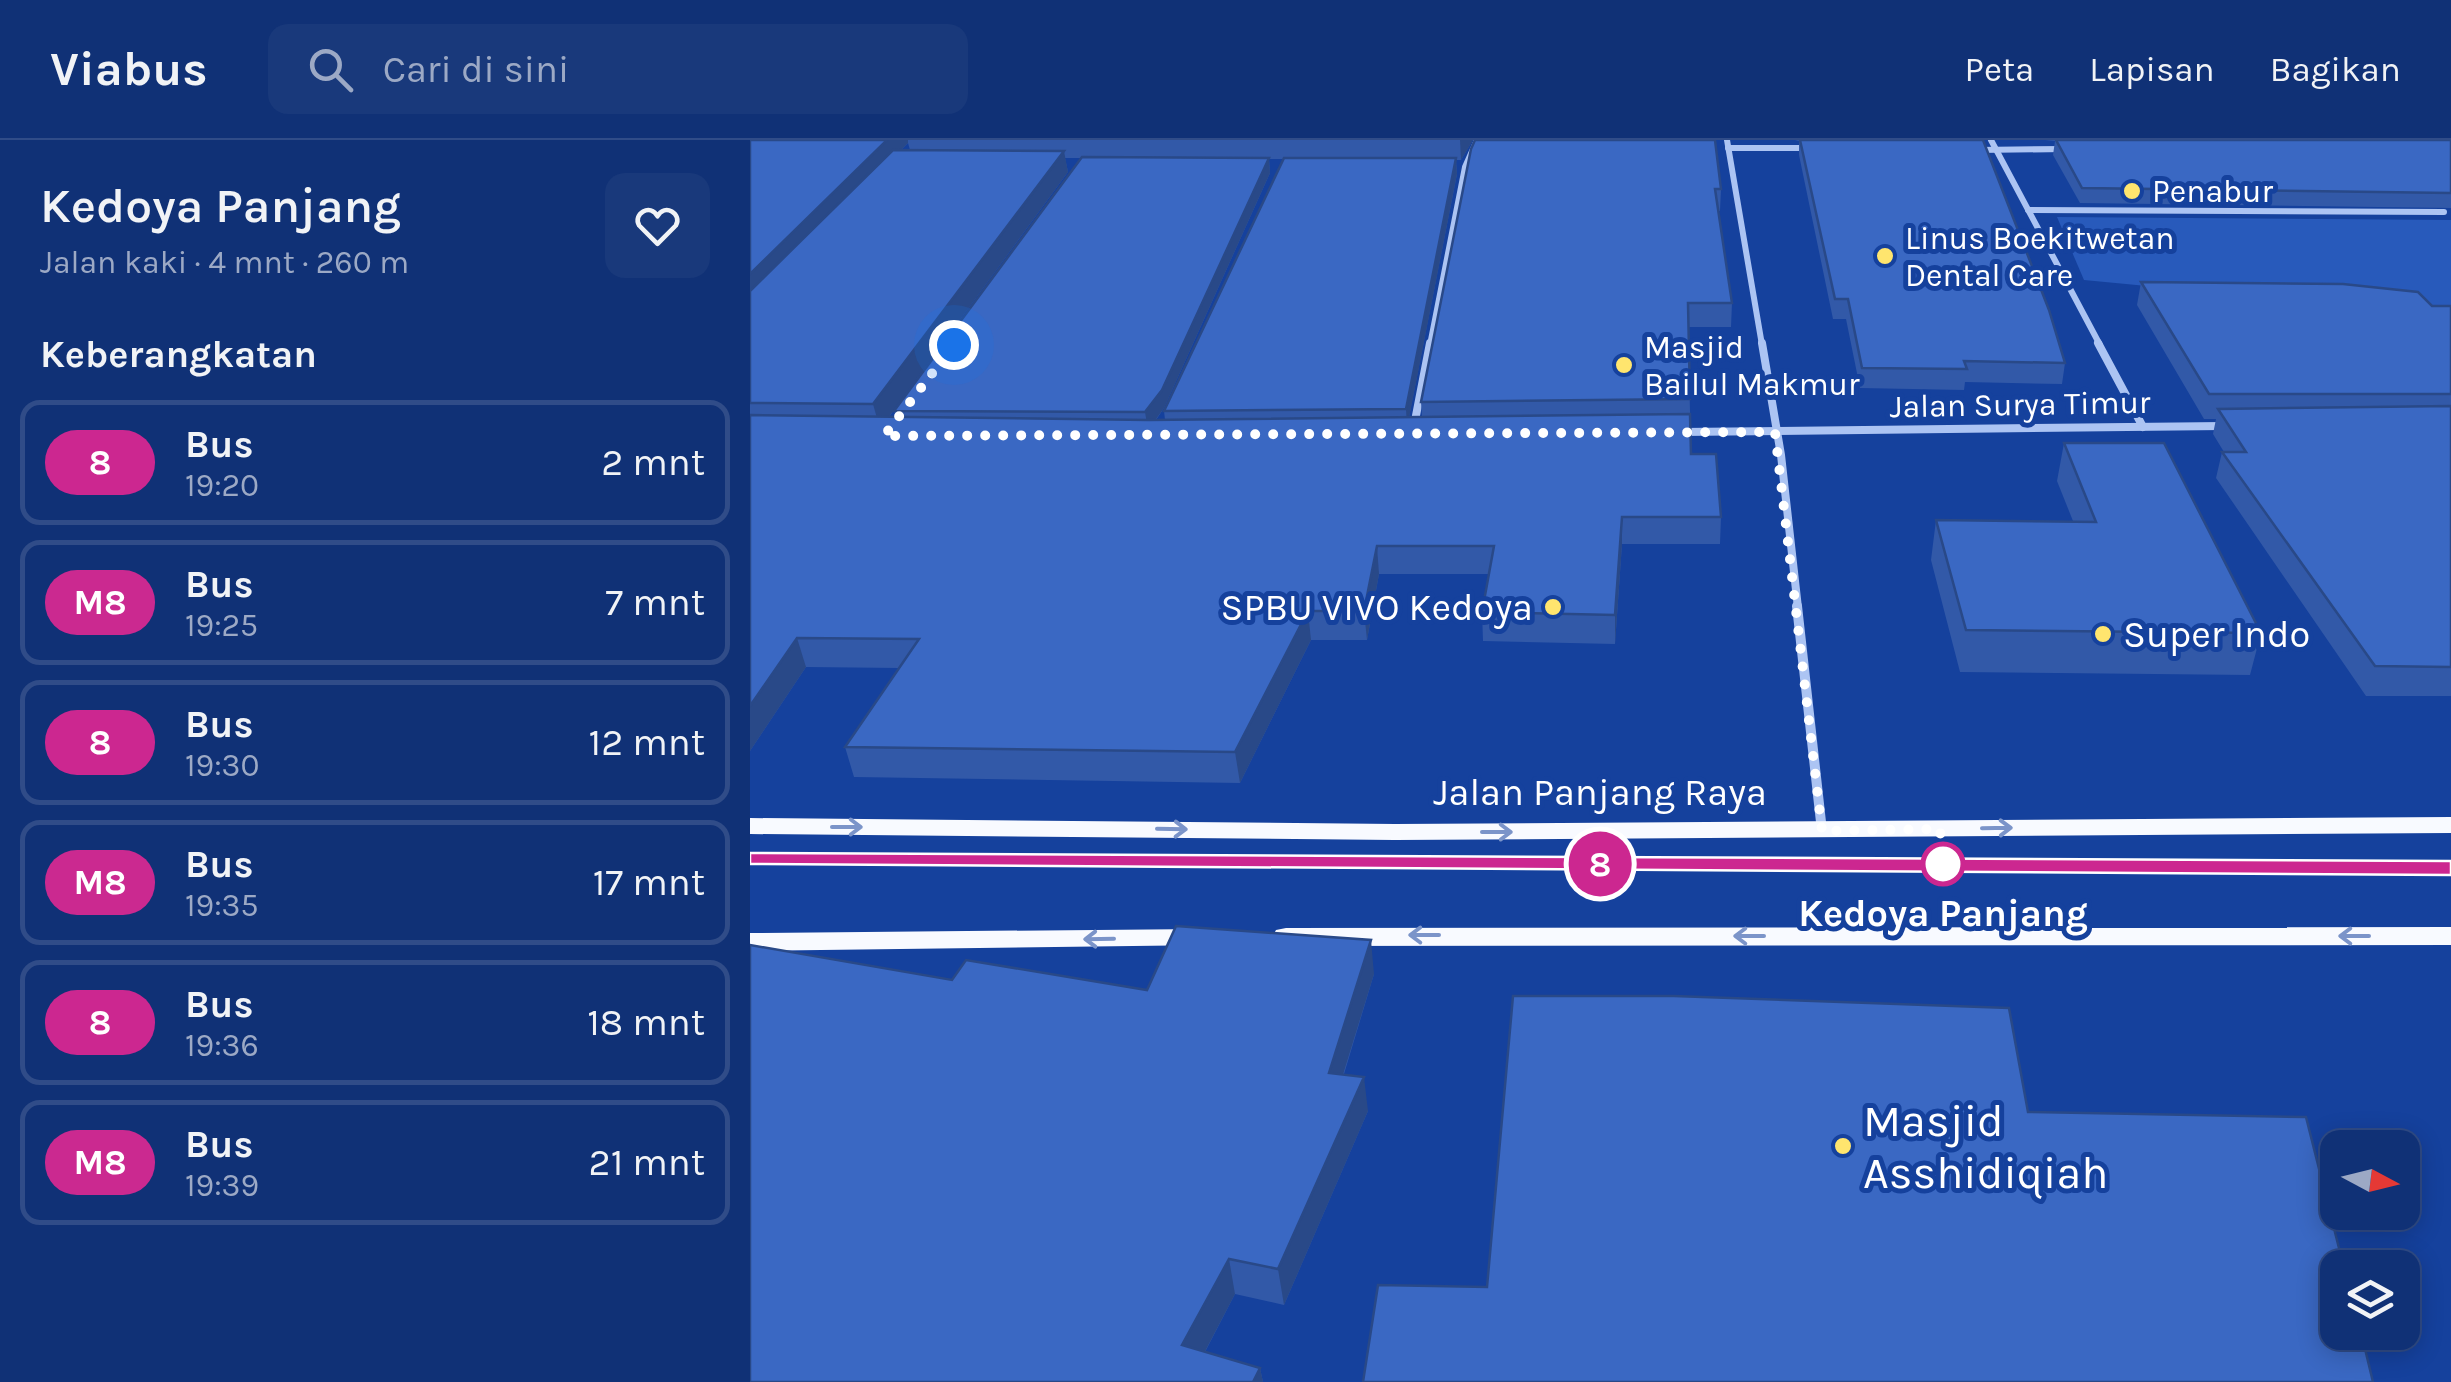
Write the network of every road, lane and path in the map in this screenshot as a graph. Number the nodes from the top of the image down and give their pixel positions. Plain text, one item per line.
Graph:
1 (1477, 140) edge
2 (1991, 140) edge
3 (1728, 144) edge
4 (1830, 148) edge
5 (1959, 150) edge
6 (1996, 150) junction
7 (2075, 150) edge
8 (1447, 167) edge
9 (1466, 167) junction
10 (2028, 210) junction
11 (2444, 212) edge
12 (2239, 426) edge
13 (2142, 427) junction
14 (1661, 432) edge
15 (1775, 432) junction
16 (1395, 433) edge
17 (1414, 433) junction
18 (1433, 433) edge
19 (2451, 825) edge
20 (750, 826) edge
21 (1822, 831) junction
22 (2451, 936) edge
23 (1260, 937) edge
24 (1220, 938) edge
25 (750, 942) edge

1 - 9 street
2 - 6 street
3 - 4 street
3 - 15 street
5 - 6 street
6 - 7 street
6 - 10 street
8 - 9 street
9 - 17 street
10 - 11 street
10 - 13 street
12 - 13 street, Jalan Surya Timur
13 - 15 street, Jalan Surya Timur
14 - 15 street, Jalan Surya Timur
15 - 21 street
16 - 17 street
17 - 18 street
21 -> 19 main road, Jalan Panjang Raya
20 -> 21 main road, Jalan Panjang Raya
22 -> 23 main road
24 -> 25 main road

